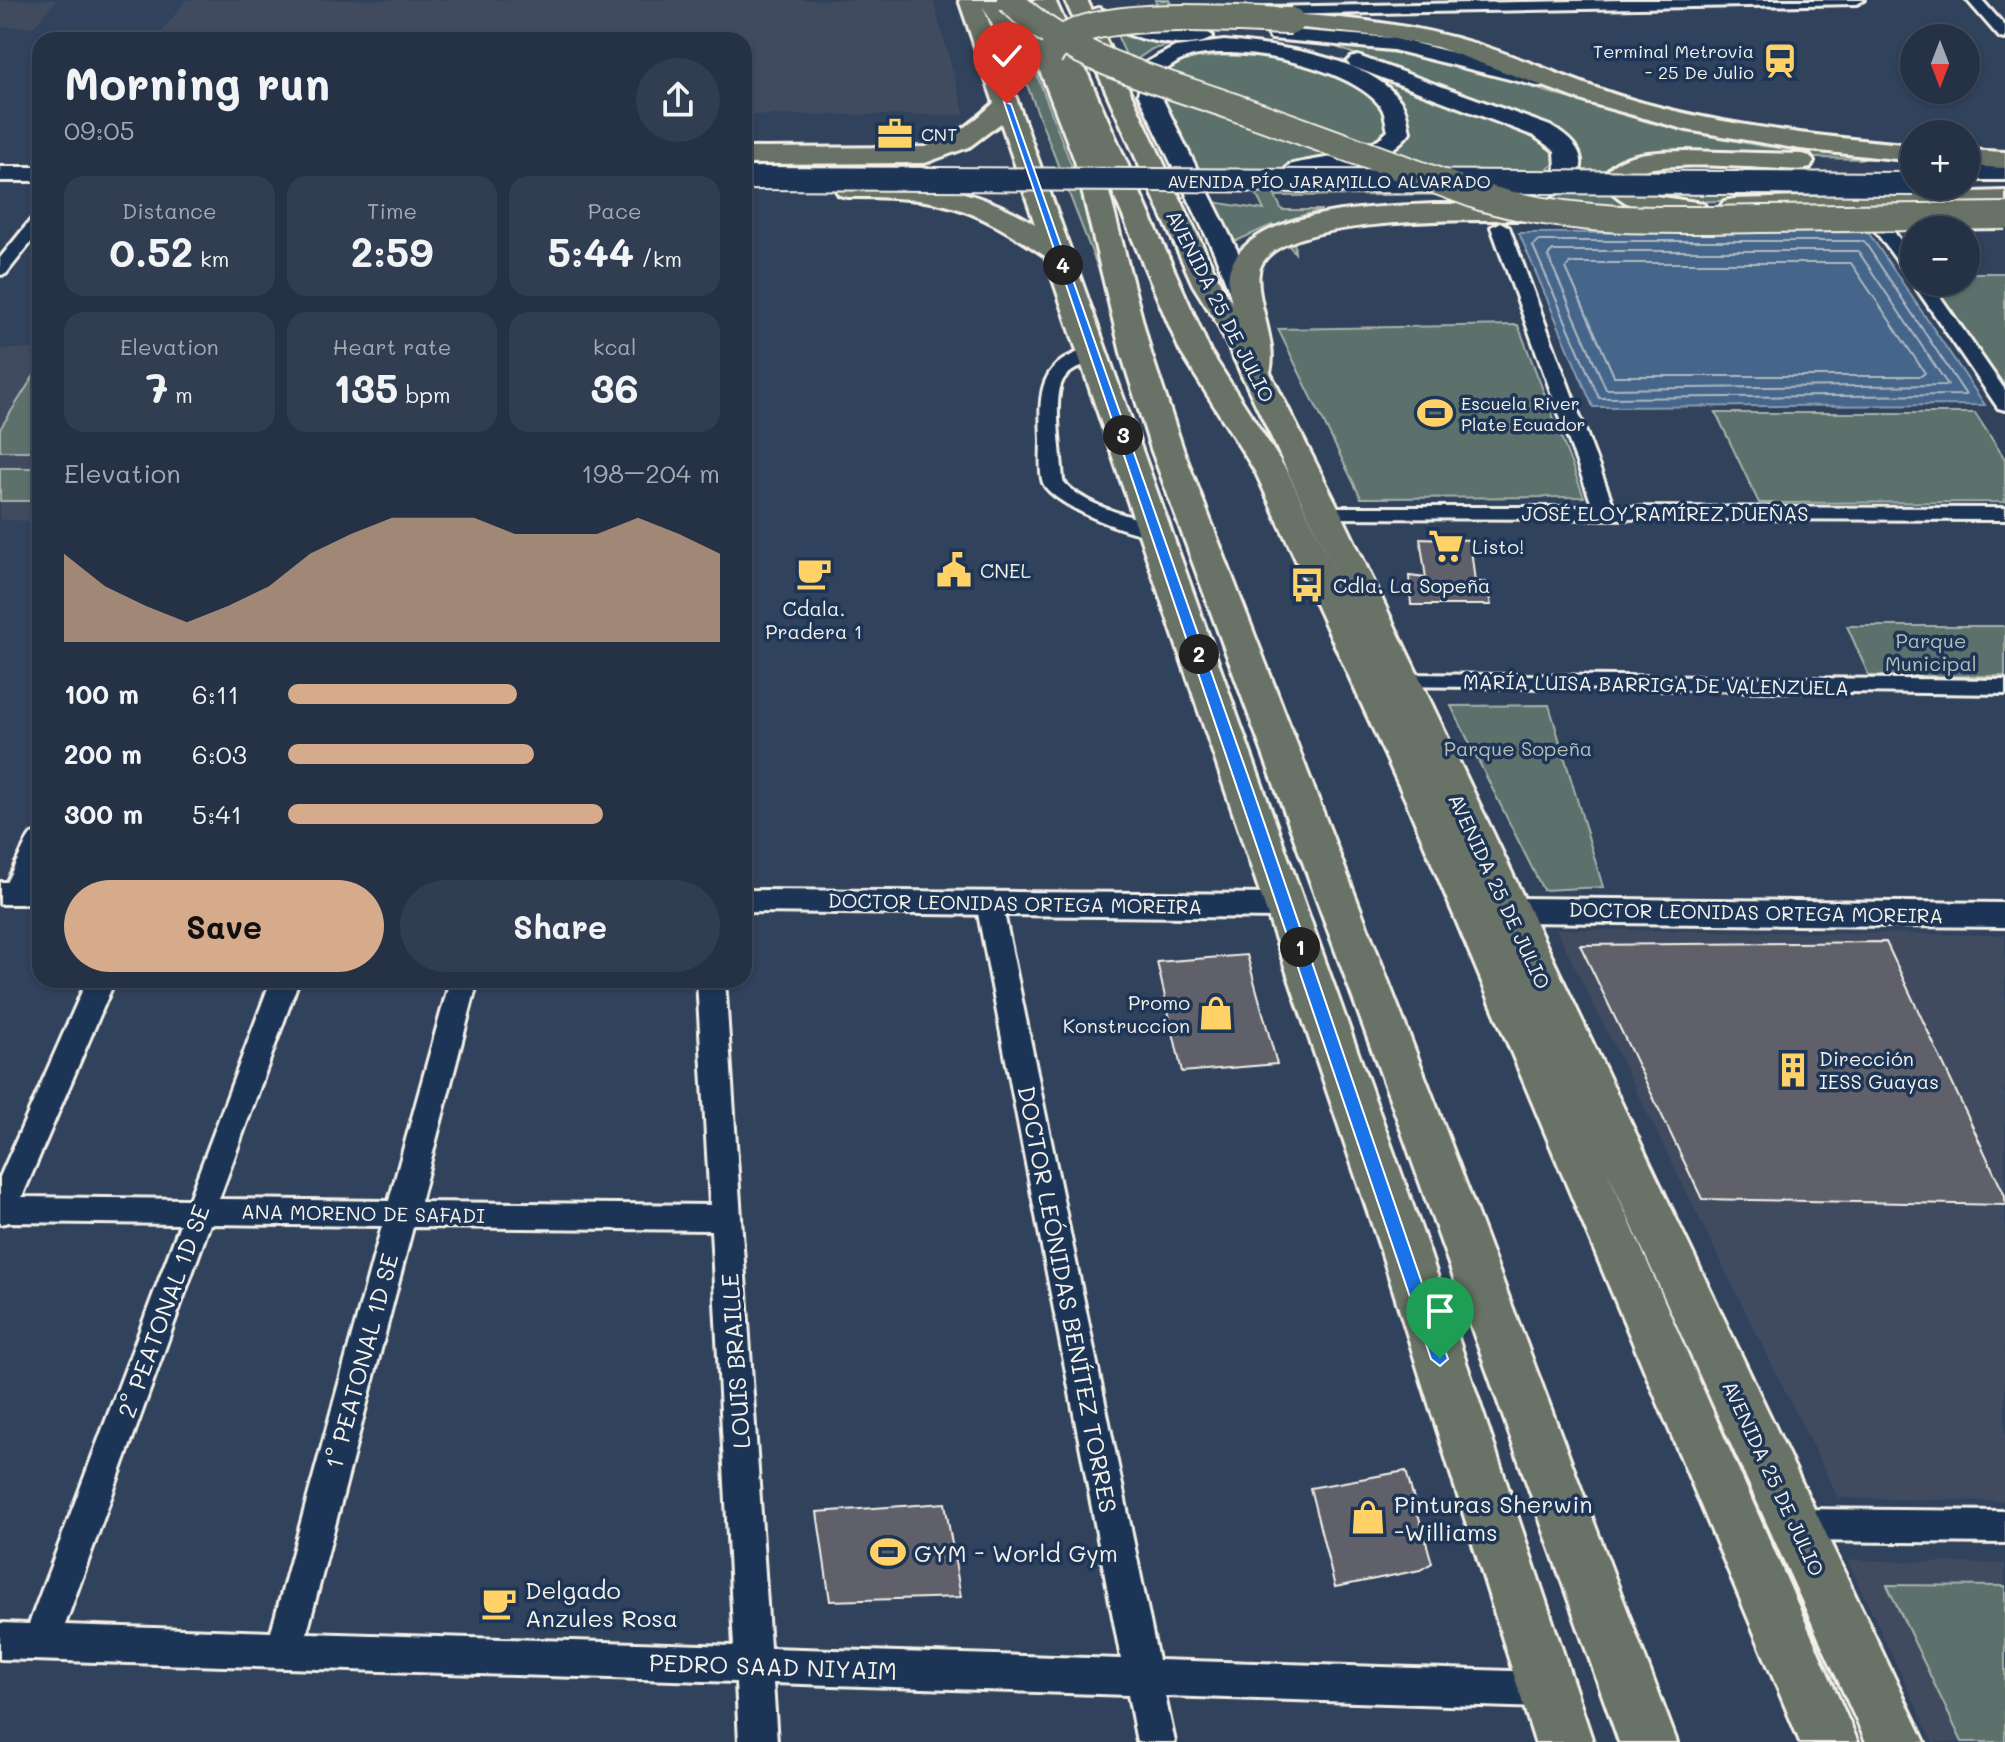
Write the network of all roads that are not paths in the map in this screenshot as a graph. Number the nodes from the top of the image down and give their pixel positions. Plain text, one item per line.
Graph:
1 (970, 0) edge
2 (991, 0) edge
3 (1010, 0) edge
4 (1857, 0) edge
5 (1974, 0) edge
6 (1603, 2) edge
7 (1086, 5) edge
8 (1334, 5) edge
9 (1047, 6) edge
10 (1191, 12) dead end
11 (2004, 32) edge
12 (1247, 36) junction
13 (1612, 103) junction
14 (1007, 104) junction
15 (1900, 151) edge
16 (752, 156) edge
17 (0, 157) edge
18 (32, 157) edge
19 (1980, 159) edge
20 (1087, 160) joint
21 (2005, 162) edge
22 (1980, 163) edge
23 (1900, 164) edge
24 (752, 166) edge
25 (1297, 170) junction
26 (1900, 172) edge
27 (1980, 173) edge
28 (2005, 173) edge
29 (0, 174) edge
30 (32, 174) edge
31 (752, 178) edge
32 (1153, 181) junction
33 (1900, 184) edge
34 (1980, 185) edge
35 (2005, 185) edge
36 (752, 188) edge
37 (2005, 199) edge
38 (1864, 203) junction
39 (1693, 209) junction
40 (2005, 216) edge
41 (1500, 227) dead end
42 (32, 230) edge
43 (1059, 253) junction
44 (1900, 253) edge
45 (0, 270) edge
46 (1244, 296) junction
47 (1931, 296) edge
48 (1095, 353) junction
49 (1255, 373) junction
50 (2005, 404) edge
51 (1167, 449) junction
52 (1272, 473) junction
53 (1325, 513) junction
54 (1606, 513) junction
55 (2005, 514) edge
56 (1156, 531) junction
57 (1402, 681) junction
58 (2005, 687) edge
59 (32, 860) edge
60 (18, 893) edge
61 (752, 901) edge
62 (989, 903) junction
63 (1287, 906) junction
64 (1508, 910) junction
65 (2005, 915) edge
66 (98, 988) edge
67 (282, 988) edge
68 (462, 988) edge
69 (712, 988) edge
70 (1416, 1110) junction
71 (1, 1210) edge
72 (200, 1211) junction
73 (401, 1214) junction
74 (726, 1218) junction
75 (1404, 1248) junction
76 (1797, 1525) junction
77 (2005, 1527) edge
78 (1785, 1638) junction
79 (0, 1641) edge
80 (41, 1642) junction
81 (284, 1650) junction
82 (753, 1665) junction
83 (1143, 1679) junction
84 (1546, 1690) junction
85 (758, 1742) edge
86 (1156, 1742) edge
87 (1564, 1742) edge
88 (1648, 1742) edge
89 (1829, 1742) edge
90 (1853, 1742) edge
91 (1896, 1742) edge

1 - 14 main road
2 - 9 main road
3 - 40 highway, bridge
4 - 6 street
5 - 11 street
6 - 8 street
7 - 12 main road
7 - 49 main road, AVENIDA 25 DE JULIO
8 - 10 street
9 - 52 main road, AVENIDA 25 DE JULIO
12 - 13 main road
12 - 32 main road, bridge
13 - 15 highway
13 - 20 highway, bridge
14 - 16 main road
14 - 43 main road
17 - 18 main road
19 - 21 highway
20 - 51 main road
21 - 22 highway
23 - 39 highway
24 - 25 main road, AVENIDA PÍO JARAMILLO ALVARADO
25 - 26 main road, AVENIDA PÍO JARAMILLO ALVARADO, bridge
25 - 46 main road
27 - 28 main road
29 - 30 main road
31 - 32 main road, AVENIDA PÍO JARAMILLO ALVARADO, bridge
32 - 33 main road, AVENIDA PÍO JARAMILLO ALVARADO, bridge
34 - 35 main road
36 - 43 main road
37 - 38 highway
38 - 39 highway
38 - 44 street
39 - 46 highway
41 - 54 street
42 - 45 street
43 - 48 main road
46 - 49 highway
47 - 50 street
48 - 51 main road
48 - 56 main road
48 - 56 street
49 - 52 main road
49 - 53 main road, AVENIDA 25 DE JULIO
51 - 70 main road
52 - 78 main road, AVENIDA 25 DE JULIO
53 - 54 street, JOSÉ ELOY RAMÍREZ DUEÑAS
53 - 57 main road, AVENIDA 25 DE JULIO
54 - 55 street, JOSÉ ELOY RAMÍREZ DUEÑAS
56 - 63 main road
57 - 58 street, MARÍA LUISA BARRIGA DE VALENZUELA
57 - 64 main road, AVENIDA 25 DE JULIO
59 - 60 street
61 - 62 street, DOCTOR LEONIDAS ORTEGA MOREIRA
62 - 63 street, DOCTOR LEONIDAS ORTEGA MOREIRA
62 - 83 street, DOCTOR LEÓNIDAS BENÍTEZ TORRES
63 - 75 main road
64 - 65 street, DOCTOR LEONIDAS ORTEGA MOREIRA
64 - 76 main road, AVENIDA 25 DE JULIO
66 - 71 street
67 - 72 street, 2° PEATONAL 1D SE
68 - 73 street, 1° PEATONAL 1D SE
69 - 74 street, LOUIS BRAILLE
70 - 75 main road
70 - 88 main road
71 - 72 street, ANA MORENO DE SAFADI
72 - 73 street, ANA MORENO DE SAFADI
72 - 80 street, 2° PEATONAL 1D SE
73 - 74 street, ANA MORENO DE SAFADI
73 - 81 street, 1° PEATONAL 1D SE
74 - 82 street, LOUIS BRAILLE
75 - 84 main road
76 - 77 street
76 - 91 main road, AVENIDA 25 DE JULIO
78 - 89 main road, AVENIDA 25 DE JULIO
78 - 90 main road
79 - 80 street, PEDRO SAAD NIYAIM
80 - 81 street, PEDRO SAAD NIYAIM
81 - 82 street, PEDRO SAAD NIYAIM
82 - 83 street, PEDRO SAAD NIYAIM
82 - 85 street, LOUIS BRAILLE
83 - 84 street, PEDRO SAAD NIYAIM
83 - 86 street, DOCTOR LEÓNIDAS BENÍTEZ TORRES
84 - 87 main road

